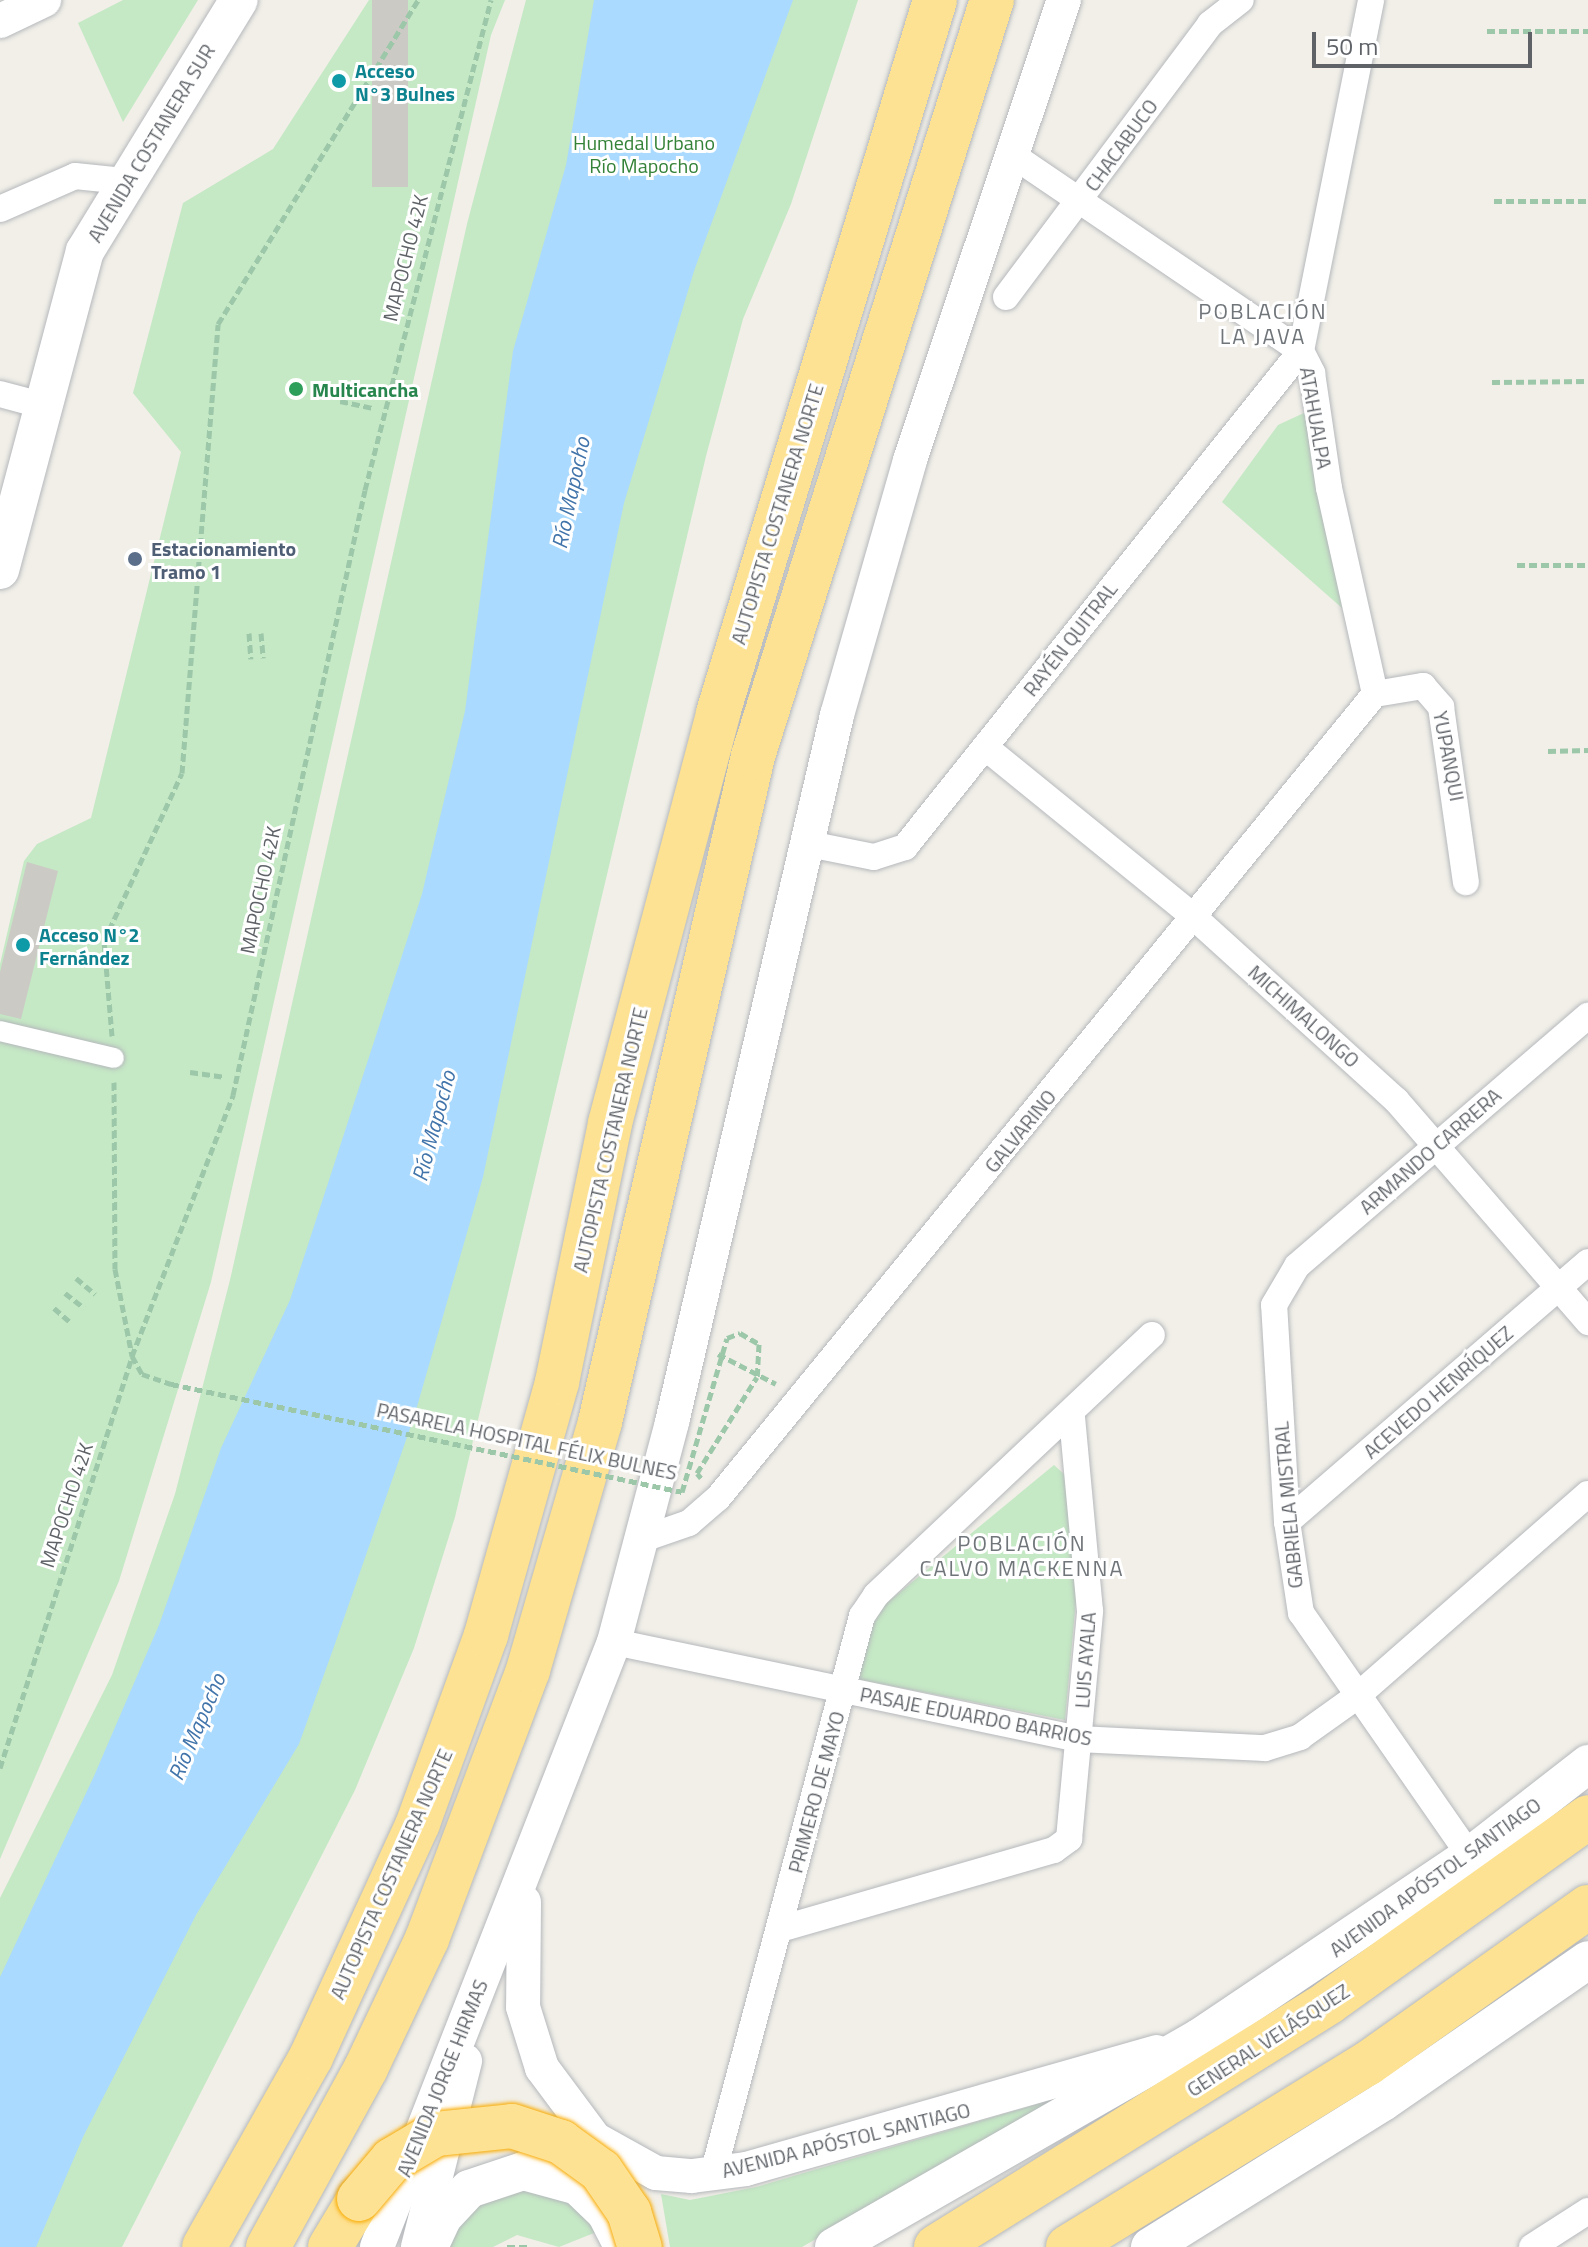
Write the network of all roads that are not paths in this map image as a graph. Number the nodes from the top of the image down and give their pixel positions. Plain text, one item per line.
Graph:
1 (44, 0) edge
2 (239, 0) edge
3 (935, 0) edge
4 (992, 0) edge
5 (1064, 0) edge
6 (1241, 0) edge
7 (1371, 0) edge
8 (0, 21) edge
9 (1011, 154) junction
10 (124, 181) junction
11 (1080, 201) junction
12 (0, 209) edge
13 (1006, 297) dead end
14 (1301, 351) junction
15 (0, 394) edge
16 (41, 405) junction
17 (0, 570) edge
18 (1375, 694) junction
19 (985, 747) junction
20 (804, 843) junction
21 (1466, 882) dead end
22 (1194, 917) junction
23 (1588, 1016) edge
24 (0, 1031) edge
25 (114, 1058) road end
26 (1437, 1145) junction
27 (1588, 1262) edge
28 (1558, 1288) junction
29 (1278, 1292) joint
30 (1588, 1322) edge
31 (1152, 1335) dead end
32 (1072, 1416) junction
33 (1588, 1494) edge
34 (1287, 1522) junction
35 (643, 1539) junction
36 (614, 1642) junction
37 (843, 1690) junction
38 (1356, 1697) junction
39 (1078, 1739) junction
40 (1588, 1764) edge
41 (1588, 1817) edge
42 (1470, 1856) junction
43 (527, 1866) junction
44 (1588, 1907) edge
45 (780, 1929) junction
46 (490, 1961) junction
47 (1586, 1966) edge
48 (1199, 2038) junction
49 (713, 2174) junction
50 (1588, 2211) edge
51 (204, 2247) edge
52 (268, 2247) edge
53 (330, 2247) edge
54 (377, 2247) edge
55 (418, 2247) edge
56 (429, 2247) edge
57 (621, 2247) edge
58 (640, 2247) edge
59 (834, 2247) edge
60 (936, 2247) edge
61 (1068, 2247) edge
62 (1150, 2247) edge
63 (1532, 2247) edge

1 - 8 street
2 - 10 main road, AVENIDA COSTANERA SUR
3 - 51 highway, AUTOPISTA COSTANERA NORTE
4 - 52 highway
5 - 9 street
6 - 11 street, CHACABUCO
7 - 14 street, ATAHUALPA
9 - 11 street
9 - 20 street
10 - 12 street
10 - 16 main road, AVENIDA COSTANERA SUR
11 - 13 street, CHACABUCO
11 - 14 street
14 - 18 street, ATAHUALPA
14 - 19 street, RAYÉN QUITRAL
15 - 16 street
16 - 17 main road, AVENIDA COSTANERA SUR
18 - 21 street, YUPANQUI
18 - 22 street, GALVARINO
19 - 20 street, RAYÉN QUITRAL
19 - 22 street, MICHIMALONGO
20 - 35 street
22 - 26 street, MICHIMALONGO
22 - 35 street, GALVARINO
23 - 26 street, ARMANDO CARRERA
24 - 25 street
26 - 28 street, MICHIMALONGO
26 - 29 street, ARMANDO CARRERA
27 - 28 street, ACEVEDO HENRÍQUEZ
28 - 30 street, MICHIMALONGO
28 - 34 street, ACEVEDO HENRÍQUEZ
29 - 34 street, GABRIELA MISTRAL
31 - 32 street, PRIMERO DE MAYO
32 - 37 street, PRIMERO DE MAYO
32 - 39 street, LUIS AYALA
33 - 38 street, PASAJE EDUARDO BARRIOS
34 - 38 street, GABRIELA MISTRAL
35 - 36 street
36 - 37 street, PASAJE EDUARDO BARRIOS
36 - 43 street
37 - 39 street, PASAJE EDUARDO BARRIOS
37 - 45 street, PRIMERO DE MAYO
38 - 39 street, PASAJE EDUARDO BARRIOS
38 - 42 street, GABRIELA MISTRAL
39 - 45 street, LUIS AYALA
40 - 42 main road, AVENIDA APÓSTOL SANTIAGO
41 - 60 highway, GENERAL VELÁSQUEZ
42 - 48 main road, AVENIDA APÓSTOL SANTIAGO
43 - 46 street
43 - 49 street, AVENIDA APÓSTOL SANTIAGO
44 - 61 highway
45 - 49 street, PRIMERO DE MAYO
46 - 54 street, AVENIDA JORGE HIRMAS
46 - 55 street, AVENIDA JORGE HIRMAS
47 - 62 main road
48 - 49 street, AVENIDA APÓSTOL SANTIAGO
48 - 59 main road, AVENIDA APÓSTOL SANTIAGO
50 - 63 street
53 - 58 highway, bridge
56 - 57 main road

